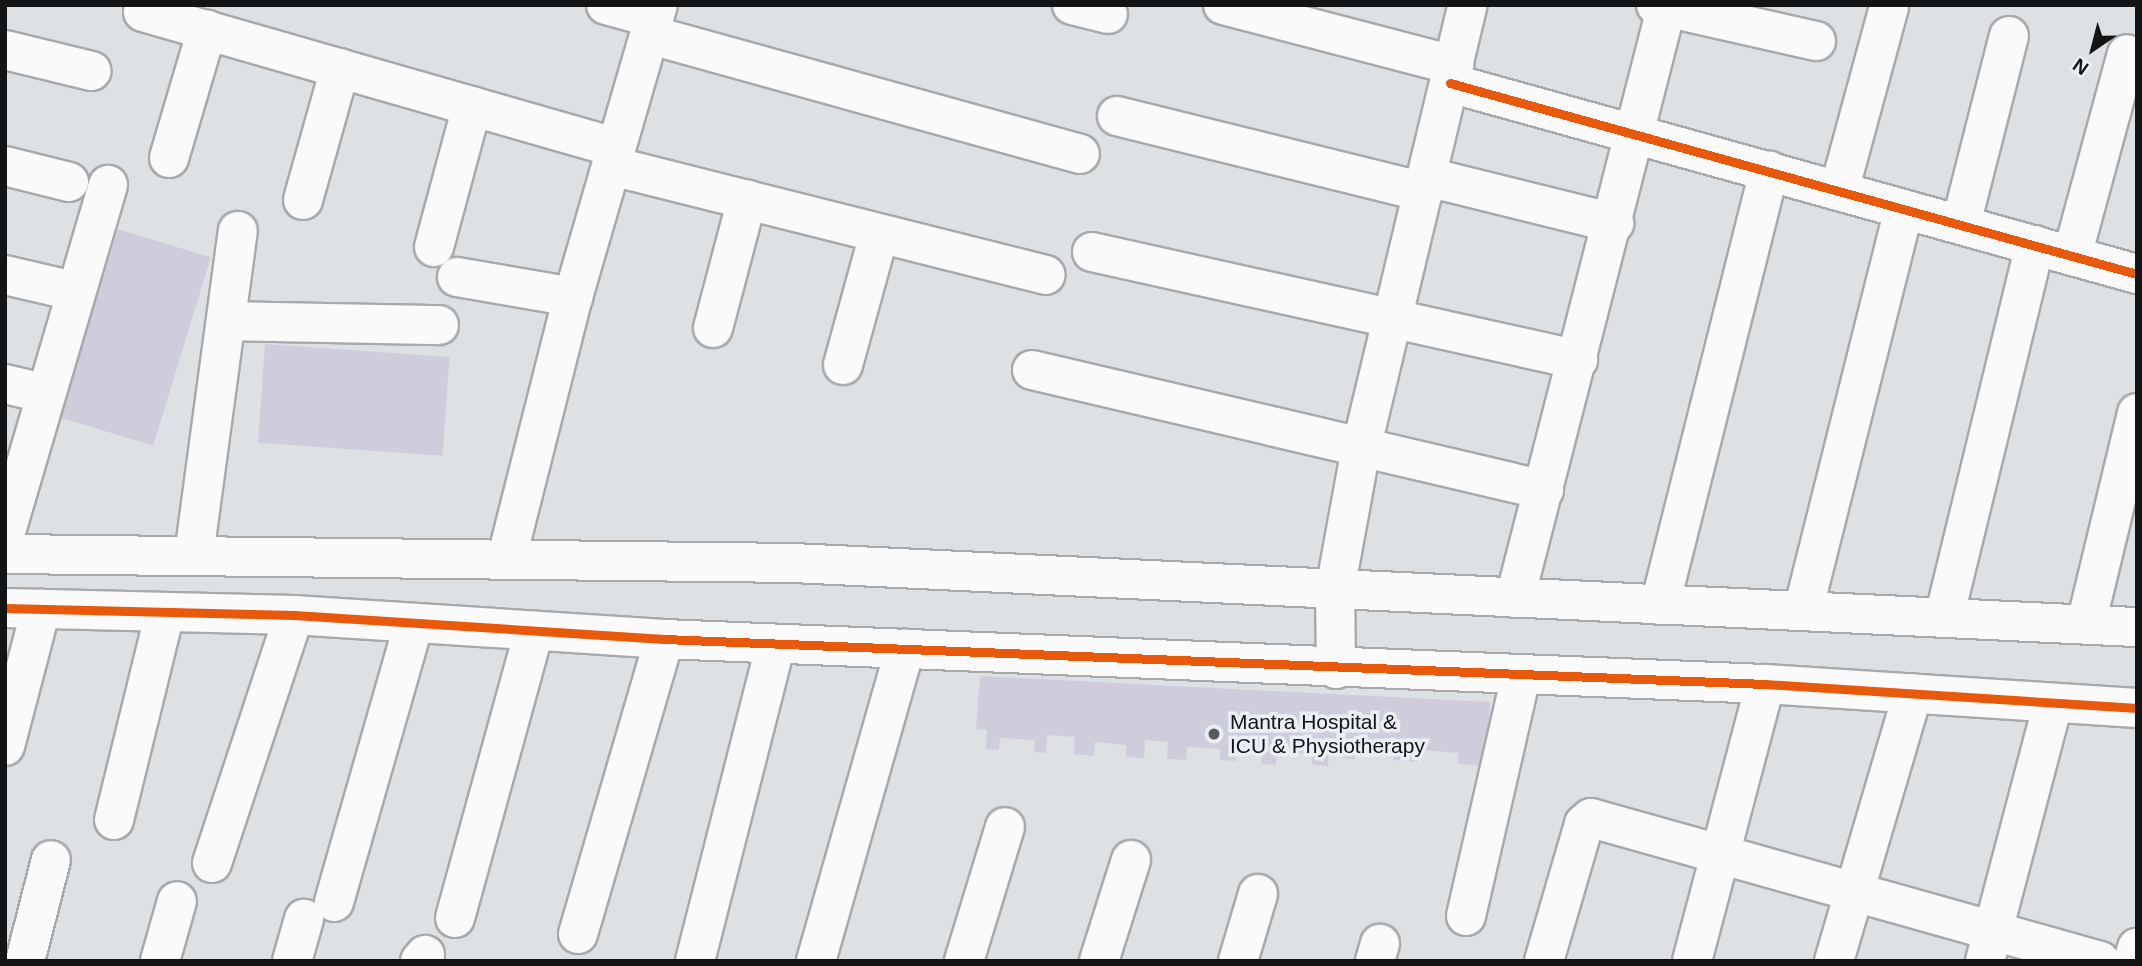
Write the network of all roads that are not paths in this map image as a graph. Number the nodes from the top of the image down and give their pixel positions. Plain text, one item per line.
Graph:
1 (606, 5) edge
2 (1223, 5) edge
3 (1468, 5) edge
4 (1663, 6) edge
5 (1889, 7) edge
6 (143, 12) dead end
7 (654, 19) edge
8 (207, 30) junction
9 (2009, 36) dead end
10 (1816, 41) dead end
11 (5, 50) edge
12 (2127, 54) dead end
13 (340, 68) junction
14 (92, 71) dead end
15 (1452, 74) junction
16 (472, 106) junction
17 (1117, 116) dead end
18 (1636, 135) junction
19 (1080, 154) dead end
20 (614, 157) junction
21 (169, 159) dead end
22 (5, 166) edge
23 (1769, 170) junction
24 (69, 182) dead end
25 (108, 185) dead end
26 (1426, 185) junction
27 (1839, 191) junction
28 (303, 200) dead end
29 (747, 200) junction
30 (1904, 209) junction
31 (1614, 223) junction
32 (1961, 224) junction
33 (238, 231) dead end
34 (879, 234) junction
35 (2035, 245) junction
36 (434, 247) dead end
37 (1092, 252) dead end
38 (2072, 256) junction
39 (2137, 274) edge
40 (5, 275) edge
41 (1046, 275) dead end
42 (457, 277) dead end
43 (57, 287) dead end
44 (573, 297) junction
45 (1394, 317) junction
46 (228, 321) junction
47 (439, 326) dead end
48 (713, 327) dead end
49 (1578, 360) junction
50 (844, 365) dead end
51 (1032, 370) dead end
52 (2137, 413) edge
53 (1361, 449) junction
54 (1544, 490) junction
55 (5, 535) edge
56 (5, 554) edge
57 (194, 555) junction
58 (506, 557) junction
59 (1335, 590) junction
60 (1515, 598) junction
61 (1660, 605) junction
62 (23, 608) edge
63 (1802, 611) junction
64 (164, 612) junction
65 (294, 615) junction
66 (1944, 618) junction
67 (2087, 624) junction
68 (413, 626) junction
69 (2137, 627) edge
70 (534, 631) junction
71 (664, 639) junction
72 (776, 644) junction
73 (905, 648) junction
74 (1336, 669) junction
75 (1521, 675) junction
76 (1765, 684) junction
77 (1913, 693) junction
78 (2053, 704) junction
79 (2137, 708) edge
80 (5, 746) edge
81 (114, 820) dead end
82 (1005, 827) dead end
83 (1723, 852) junction
84 (51, 860) dead end
85 (1131, 860) dead end
86 (212, 863) dead end
87 (1258, 894) dead end
88 (1854, 894) junction
89 (177, 901) dead end
90 (1466, 916) dead end
91 (455, 918) dead end
92 (578, 934) dead end
93 (1989, 946) edge
94 (2137, 948) edge
95 (968, 960) edge
96 (25, 961) edge
97 (160, 961) edge
98 (292, 961) edge
99 (695, 961) edge
100 (816, 961) edge
101 (1099, 961) edge
102 (1238, 961) edge
103 (1544, 961) edge
104 (1692, 961) edge
105 (1834, 961) edge
106 (2100, 961) edge
107 (2133, 961) edge

1 - 7 street
2 - 15 street
3 - 15 street
4 - 10 street
4 - 18 street
5 - 27 street
6 - 8 street
7 - 19 street
7 - 20 street
8 - 13 street
8 - 21 street
9 - 32 street
11 - 14 street
12 - 38 street
13 - 16 street
13 - 28 street
15 - 18 street
15 - 26 street
16 - 20 street
16 - 36 street
17 - 26 street
18 - 23 street
18 - 31 street
20 - 29 street
20 - 44 street
22 - 24 street
23 - 27 street
23 - 61 street
25 - 55 street
26 - 31 street
26 - 45 street
27 - 30 street
29 - 34 street
29 - 48 street
30 - 32 street
30 - 63 street
31 - 49 street
32 - 35 street
33 - 46 street
34 - 41 street
34 - 50 street
35 - 38 street
35 - 66 street
37 - 45 street
38 - 39 street
40 - 43 street
42 - 44 street
44 - 58 street
45 - 49 street
45 - 53 street
46 - 47 street
46 - 57 street
49 - 54 street
51 - 53 street
52 - 67 street
53 - 54 street
53 - 59 street
54 - 60 street
56 - 57 street
57 - 58 street
58 - 59 street
59 - 60 street
59 - 74 street
60 - 61 street
61 - 63 street
62 - 64 street
62 - 80 street
63 - 66 street
64 - 65 street
64 - 81 street
65 - 68 street
65 - 86 street
66 - 67 street
67 - 69 street
68 - 70 street
68 - 98 street
70 - 71 street
70 - 91 street
71 - 72 street
71 - 92 street
72 - 73 street
72 - 99 street
73 - 74 street
73 - 100 street
74 - 75 street
75 - 76 street
75 - 90 street
76 - 77 street
76 - 83 street
77 - 78 street
77 - 88 street
78 - 79 street
78 - 93 street
82 - 95 street
83 - 88 street
83 - 103 street
83 - 104 street
84 - 96 street
85 - 101 street
87 - 102 street
88 - 93 street
88 - 105 street
89 - 97 street
93 - 106 street
94 - 107 street

